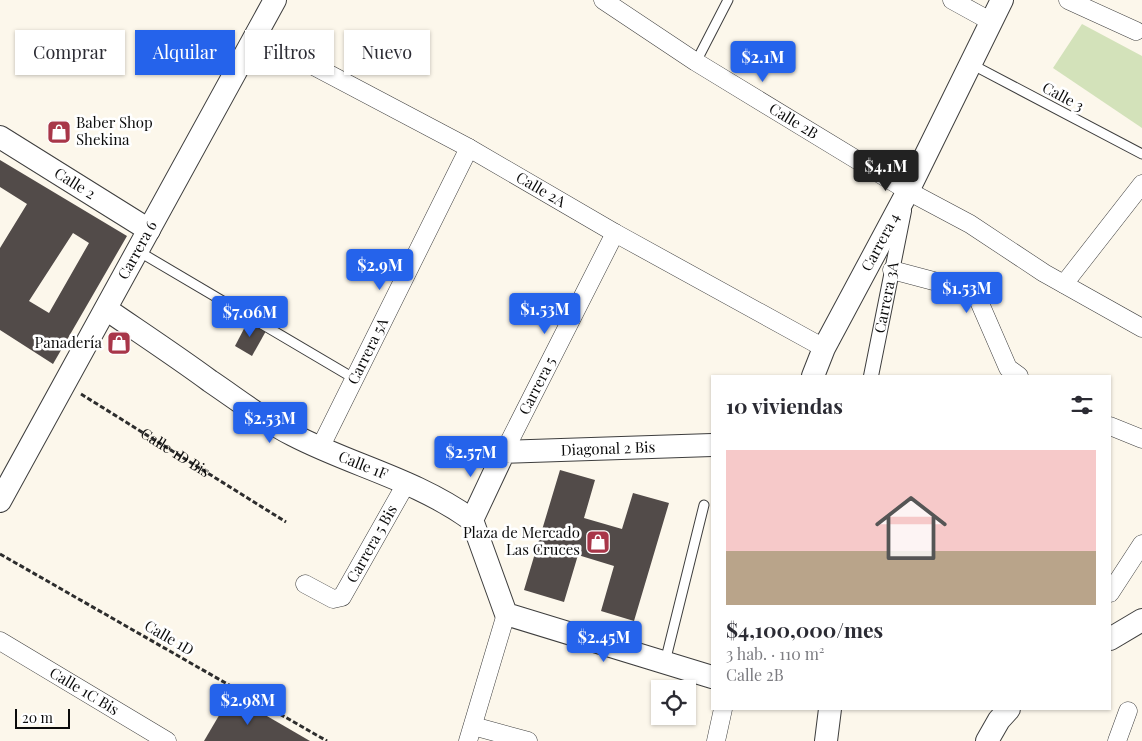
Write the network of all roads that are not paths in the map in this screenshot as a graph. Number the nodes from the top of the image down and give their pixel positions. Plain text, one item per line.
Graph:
1 (275, 0) edge
2 (603, 0) edge
3 (728, 0) edge
4 (952, 0) edge
5 (1002, 0) edge
6 (1068, 0) edge
7 (992, 22) junction
8 (258, 30) edge
9 (1136, 31) dead end
10 (245, 53) edge
11 (696, 62) junction
12 (971, 64) junction
13 (330, 75) edge
14 (0, 136) edge
15 (468, 148) junction
16 (1142, 154) edge
17 (1142, 184) edge
18 (908, 191) junction
19 (149, 230) junction
20 (615, 233) junction
21 (138, 251) junction
22 (892, 270) junction
23 (1064, 284) junction
24 (106, 310) junction
25 (1142, 328) edge
26 (824, 348) junction
27 (813, 375) edge
28 (870, 375) edge
29 (1018, 375) edge
30 (355, 379) junction
31 (1111, 426) edge
32 (1135, 437) edge
33 (1111, 438) edge
34 (711, 445) edge
35 (320, 448) junction
36 (504, 452) junction
37 (407, 482) junction
38 (0, 501) edge
39 (704, 506) dead end
40 (472, 520) junction
41 (1142, 544) edge
42 (305, 584) dead end
43 (1111, 592) edge
44 (506, 614) junction
45 (1142, 620) edge
46 (1111, 638) edge
47 (0, 641) edge
48 (665, 662) junction
49 (711, 677) edge
50 (723, 710) edge
51 (830, 710) edge
52 (1008, 710) edge
53 (1128, 711) dead end
54 (470, 733) edge
55 (167, 741) edge
56 (528, 741) edge
57 (716, 741) edge
58 (826, 741) edge
59 (987, 741) edge
60 (1117, 741) edge

1 - 8 street, Carrera 6
2 - 11 street, Calle 2B
3 - 11 lane
4 - 7 street
5 - 7 street, Carrera 4
6 - 9 street
7 - 12 street, Carrera 4
10 - 19 street, Carrera 6
11 - 18 street, Calle 2B
12 - 16 lane, Calle 3
12 - 18 street, Carrera 4
13 - 15 street, Calle 2A
14 - 19 street, Calle 2
15 - 20 street, Calle 2A
15 - 30 street, Carrera 5A
17 - 23 street
18 - 22 street, Carrera 3A
18 - 23 street, Calle 2B
18 - 26 street, Carrera 4
19 - 21 street, Carrera 6
20 - 26 street, Calle 2A
20 - 36 street, Carrera 5
21 - 24 street, Carrera 6
21 - 30 lane
22 - 28 street, Carrera 3A
22 - 29 street
23 - 25 street, Calle 2B
24 - 35 street, Calle 1F
24 - 38 street, Carrera 6
26 - 27 street, Carrera 4
30 - 35 street, Carrera 5A
31 - 32 street
32 - 33 street
34 - 36 street, Diagonal 2 Bis
35 - 37 street, Calle 1F
36 - 40 street, Carrera 5
37 - 40 street, Calle 1F
37 - 42 street, Carrera 5 Bis
39 - 48 lane
40 - 44 street
41 - 43 street
44 - 48 street
44 - 54 street
45 - 46 street
47 - 55 street, Calle 1C Bis
48 - 49 street
50 - 57 street
51 - 58 street
52 - 59 street
53 - 60 street
54 - 56 street

